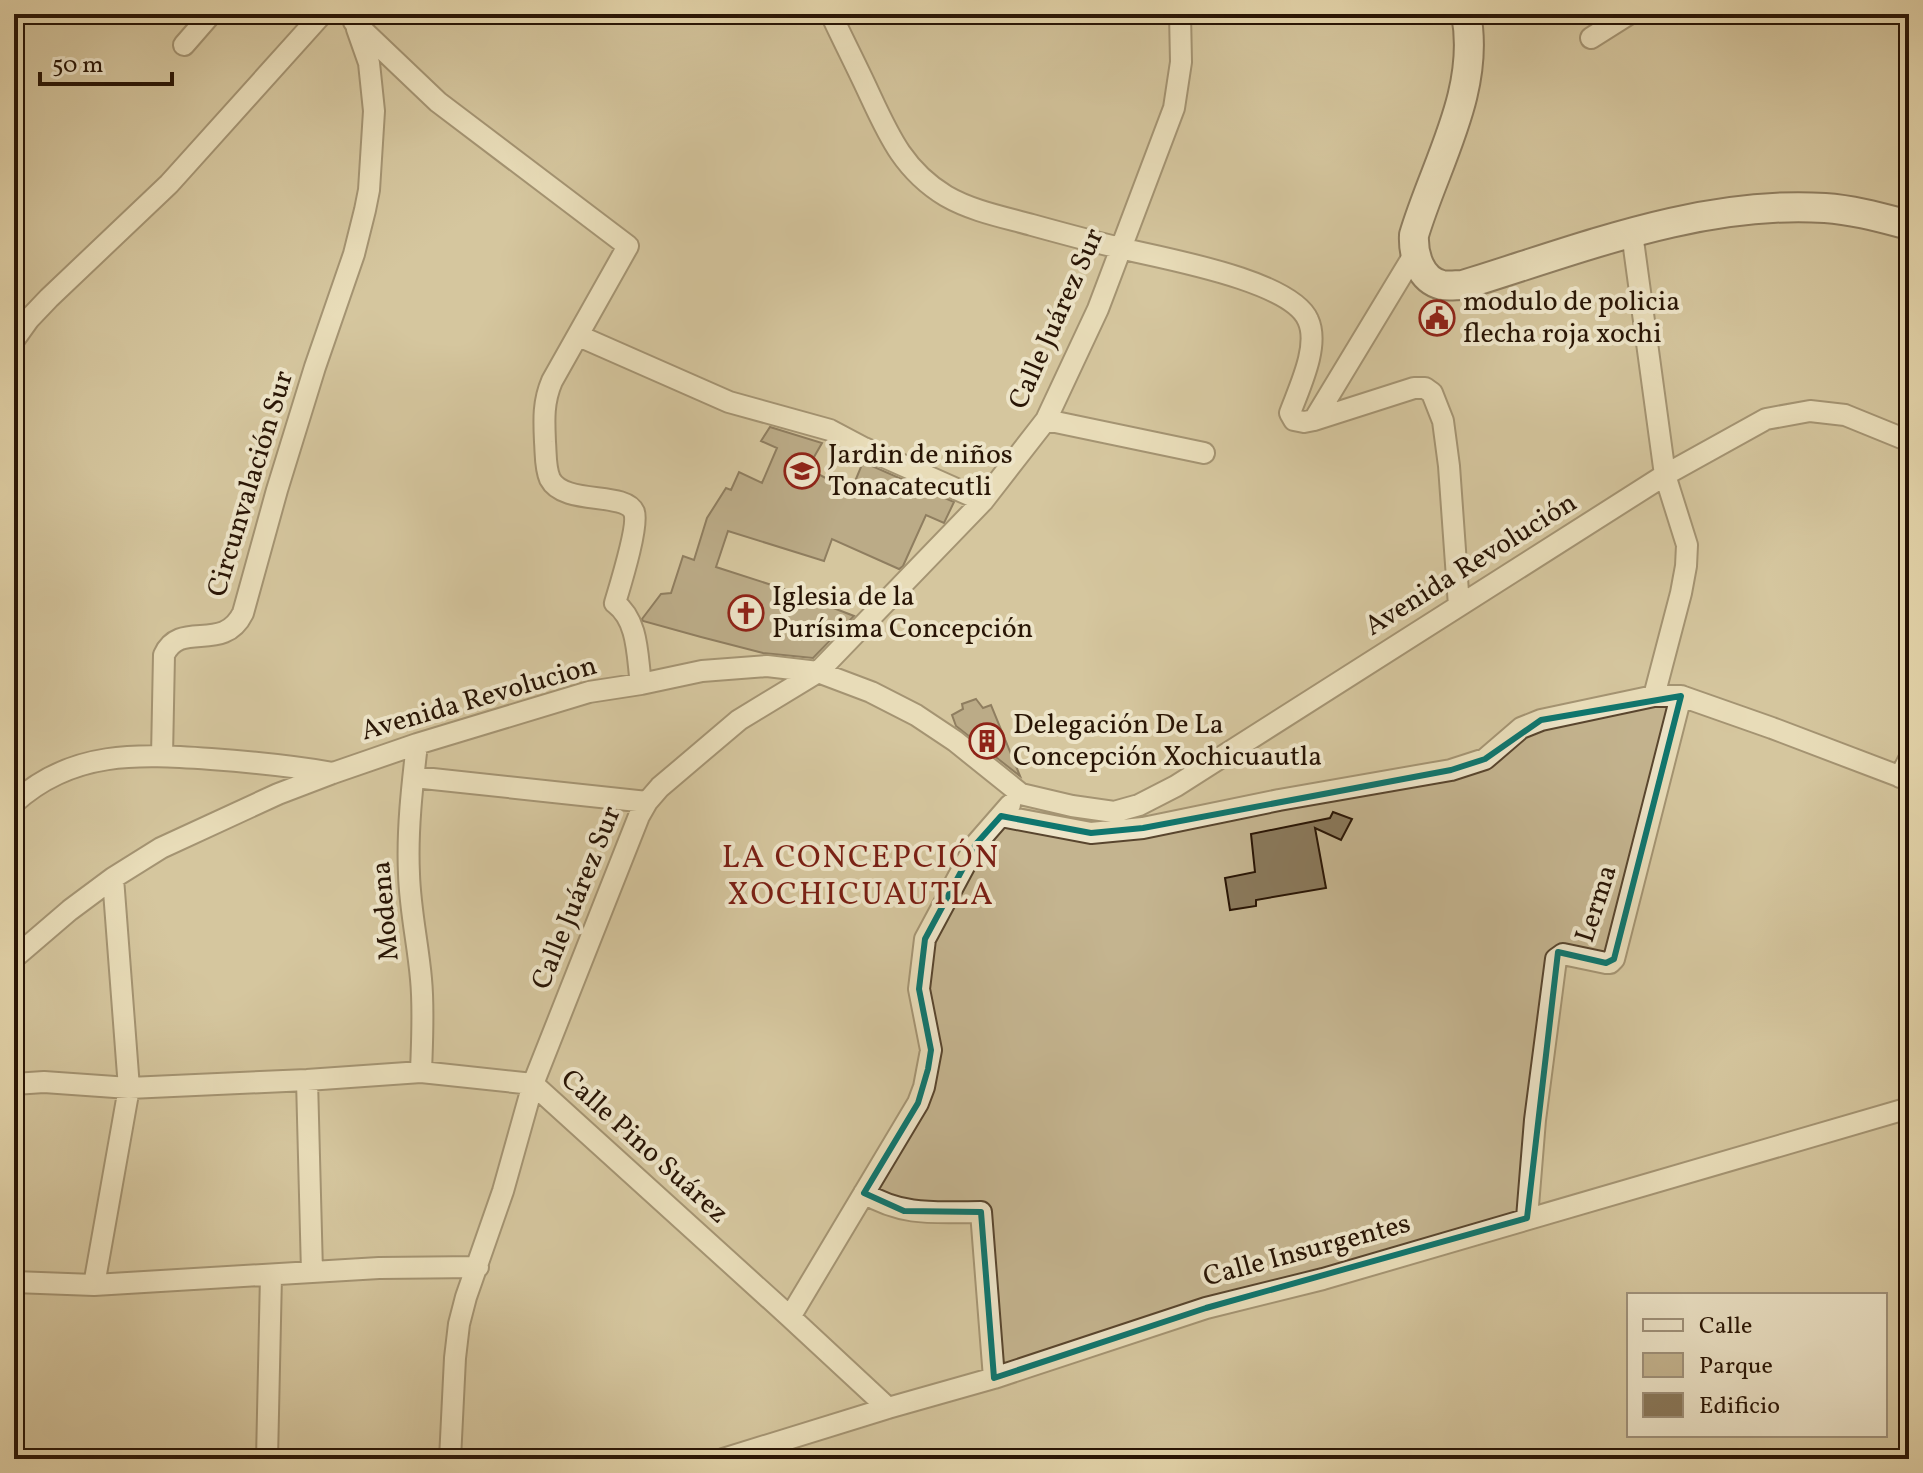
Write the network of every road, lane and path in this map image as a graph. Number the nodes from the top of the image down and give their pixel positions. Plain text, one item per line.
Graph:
1 (211, 14) edge
2 (322, 14) edge
3 (831, 14) edge
4 (1180, 14) edge
5 (1466, 14) edge
6 (1629, 14) edge
7 (352, 18) edge
8 (1591, 38) dead end
9 (184, 45) dead end
10 (1909, 225) edge
11 (1632, 233) junction
12 (1120, 248) junction
13 (1415, 253) junction
14 (579, 336) junction
15 (14, 340) edge
16 (1046, 420) junction
17 (1314, 420) junction
18 (1909, 441) edge
19 (1204, 453) dead end
20 (1665, 475) junction
21 (983, 501) junction
22 (1459, 606) junction
23 (818, 672) junction
24 (641, 684) junction
25 (1654, 696) junction
26 (1681, 696) junction
27 (417, 744) junction
28 (162, 756) junction
29 (1906, 772) edge
30 (333, 773) junction
31 (414, 777) junction
32 (1021, 794) junction
33 (647, 802) junction
34 (14, 803) edge
35 (1072, 806) joint
36 (1001, 816) junction
37 (113, 878) junction
38 (14, 958) edge
39 (421, 1072) junction
40 (307, 1080) junction
41 (14, 1084) edge
42 (533, 1084) junction
43 (129, 1088) junction
44 (1909, 1108) edge
45 (864, 1193) junction
46 (1527, 1218) junction
47 (478, 1267) junction
48 (312, 1272) junction
49 (271, 1275) junction
50 (14, 1282) edge
51 (94, 1285) junction
52 (790, 1317) junction
53 (994, 1378) junction
54 (888, 1408) junction
55 (267, 1459) edge
56 (450, 1459) edge
57 (723, 1459) edge

1 - 9 street
2 - 15 street
3 - 12 street
4 - 12 street, Calle Juárez Sur
5 - 13 main road
6 - 8 street
7 - 14 street
7 - 28 street, Circunvalación Sur
10 - 11 main road
11 - 13 main road
11 - 20 street
12 - 16 street, Calle Juárez Sur
12 - 17 street
13 - 17 street
14 - 21 street
14 - 24 street
16 - 19 street
16 - 21 street, Calle Juárez Sur
17 - 22 street
18 - 20 street, Avenida Revolución
20 - 22 street, Avenida Revolución
20 - 25 street
21 - 23 street, Calle Juárez Sur
22 - 35 street, Avenida Revolución
23 - 24 street, Avenida Revolucion
23 - 32 street, Avenida Revolucion
23 - 33 street, Calle Juárez Sur
24 - 27 street, Avenida Revolucion
25 - 26 street
25 - 36 street
26 - 29 street
26 - 46 street, Lerma
27 - 30 street, Avenida Revolucion
27 - 31 street, Modena
28 - 30 street
28 - 34 street
30 - 37 street, Avenida Revolucion
31 - 33 street
31 - 39 street, Modena
32 - 35 street, Avenida Revolucion
32 - 36 street
33 - 42 street, Calle Juárez Sur
36 - 45 street
37 - 38 street, Avenida Revolucion
37 - 43 street
39 - 40 street, Calle Pino Suárez
39 - 42 street, Calle Pino Suárez
40 - 43 street, Calle Pino Suárez
40 - 48 street
41 - 43 street, Calle Pino Suárez
42 - 47 street, Calle Juárez Sur
42 - 52 street, Calle Pino Suárez
43 - 51 street
44 - 46 street, Calle Insurgentes
45 - 52 street
45 - 53 street
46 - 53 street, Calle Insurgentes
47 - 48 street
47 - 56 street, Calle Juárez Sur
48 - 49 street
49 - 51 street
49 - 55 street
50 - 51 street
52 - 54 street, Calle Pino Suárez
53 - 54 street, Calle Insurgentes
54 - 57 street, Calle Insurgentes

